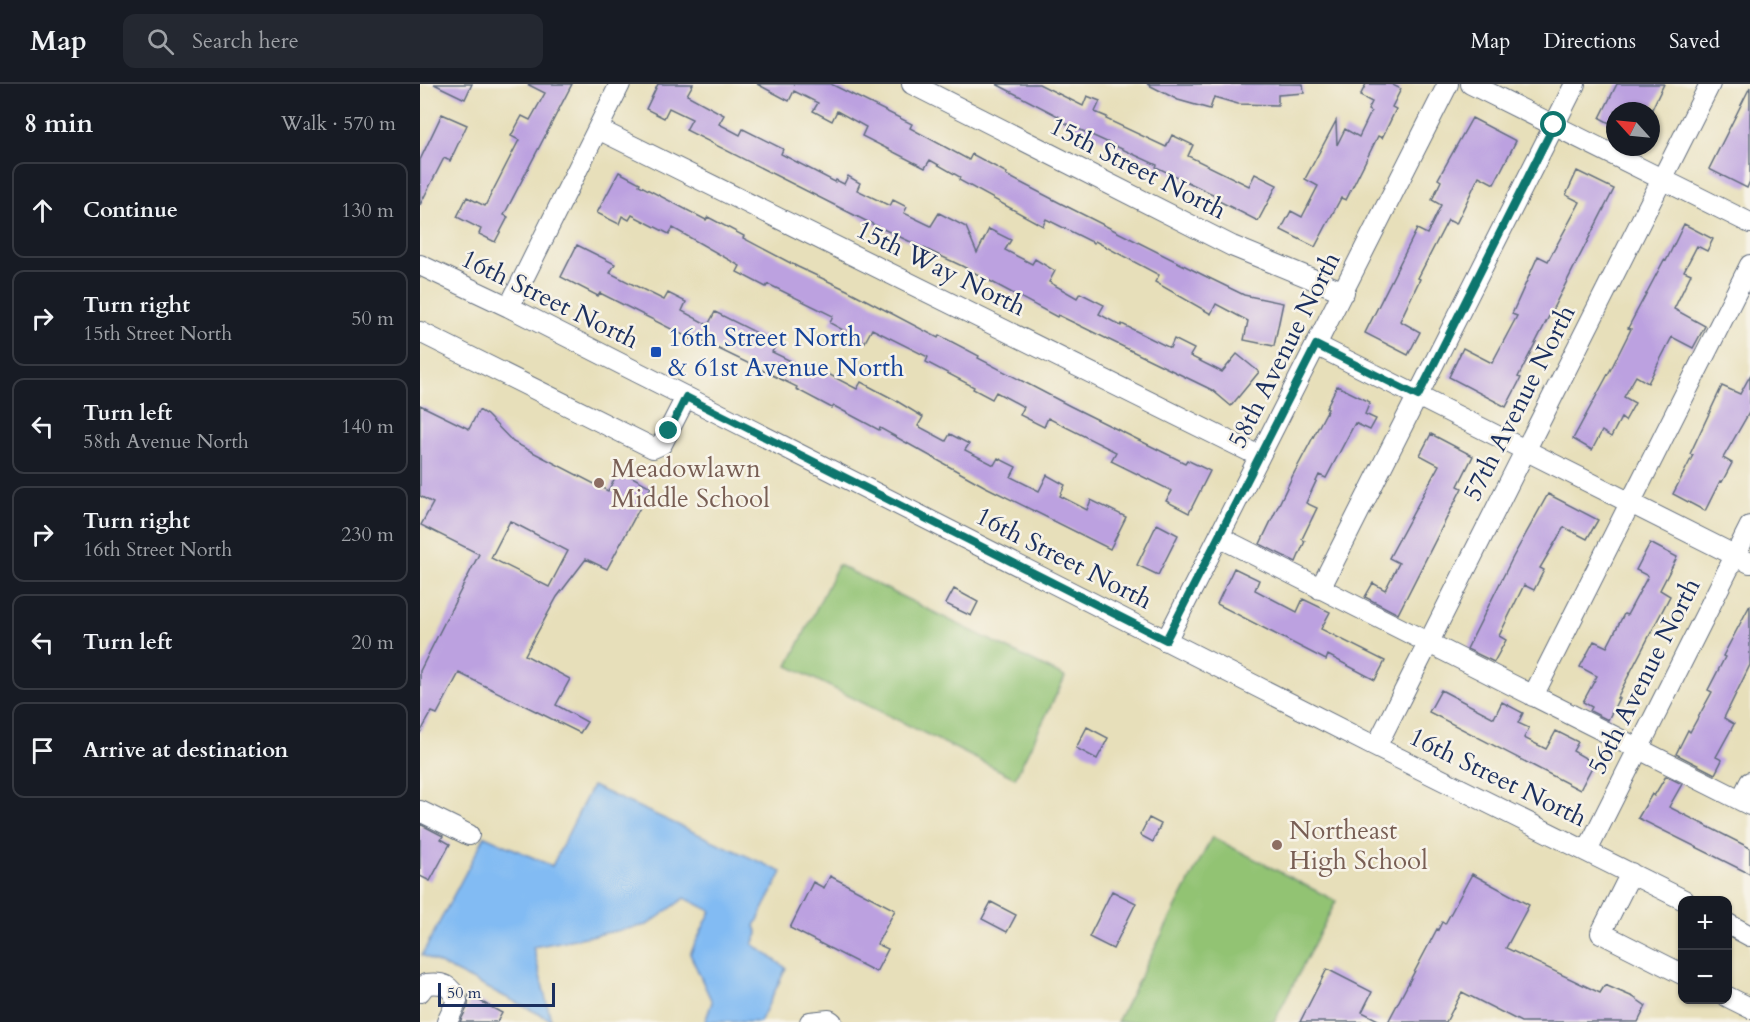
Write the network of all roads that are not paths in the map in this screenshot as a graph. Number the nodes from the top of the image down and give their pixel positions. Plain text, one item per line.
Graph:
1 (620, 84) edge
2 (912, 84) edge
3 (1448, 84) edge
4 (1471, 84) edge
5 (1575, 84) edge
6 (1710, 84) edge
7 (1554, 125) junction
8 (598, 129) junction
9 (1663, 179) junction
10 (1750, 223) edge
11 (420, 265) edge
12 (1750, 265) edge
13 (1344, 292) junction
14 (510, 308) junction
15 (420, 332) edge
16 (1316, 345) junction
17 (1418, 396) junction
18 (686, 397) junction
19 (1525, 450) junction
20 (1259, 456) junction
21 (1630, 502) junction
22 (1750, 526) edge
23 (1219, 537) junction
24 (1743, 560) edge
25 (1320, 589) junction
26 (1166, 640) junction
27 (1428, 643) junction
28 (1533, 696) junction
29 (1376, 747) junction
30 (1638, 748) junction
31 (1750, 782) edge
32 (1745, 802) edge
33 (420, 811) edge
34 (469, 835) dead end
35 (1587, 851) junction
36 (1631, 873) junction
37 (1678, 897) edge
38 (1732, 926) edge
39 (1750, 936) edge
40 (1678, 972) edge
41 (420, 992) edge
42 (1732, 999) edge
43 (1750, 1008) edge
44 (447, 1022) edge
45 (810, 1022) edge
46 (832, 1022) edge

1 - 8 street
2 - 13 street, 15th Street North
3 - 13 street, 58th Avenue North
4 - 7 street
5 - 7 street
6 - 9 street, 57th Avenue North
7 - 9 street
7 - 17 street
8 - 14 street
8 - 20 street, 15th Way North
9 - 10 street
9 - 19 street, 57th Avenue North
11 - 14 street, 16th Street North
12 - 21 street
13 - 16 street, 58th Avenue North
14 - 18 street, 16th Street North
15 - 18 street
16 - 17 street
16 - 20 street, 58th Avenue North
17 - 19 street
17 - 25 street
18 - 26 street, 16th Street North
19 - 21 street
19 - 27 street, 57th Avenue North
20 - 23 street, 58th Avenue North
21 - 24 street
21 - 28 street
22 - 24 street, 56th Avenue North
23 - 25 street
23 - 26 street, 58th Avenue North
24 - 30 street, 56th Avenue North
25 - 27 street
26 - 29 street, 16th Street North
27 - 28 street
27 - 29 street, 57th Avenue North
28 - 30 street
29 - 35 street, 16th Street North
30 - 32 street
30 - 35 street, 56th Avenue North
31 - 32 street
33 - 34 street
35 - 36 street, 16th Street North
36 - 37 street, 16th Street North
36 - 40 street
38 - 39 street
41 - 44 street
42 - 43 street
45 - 46 street

